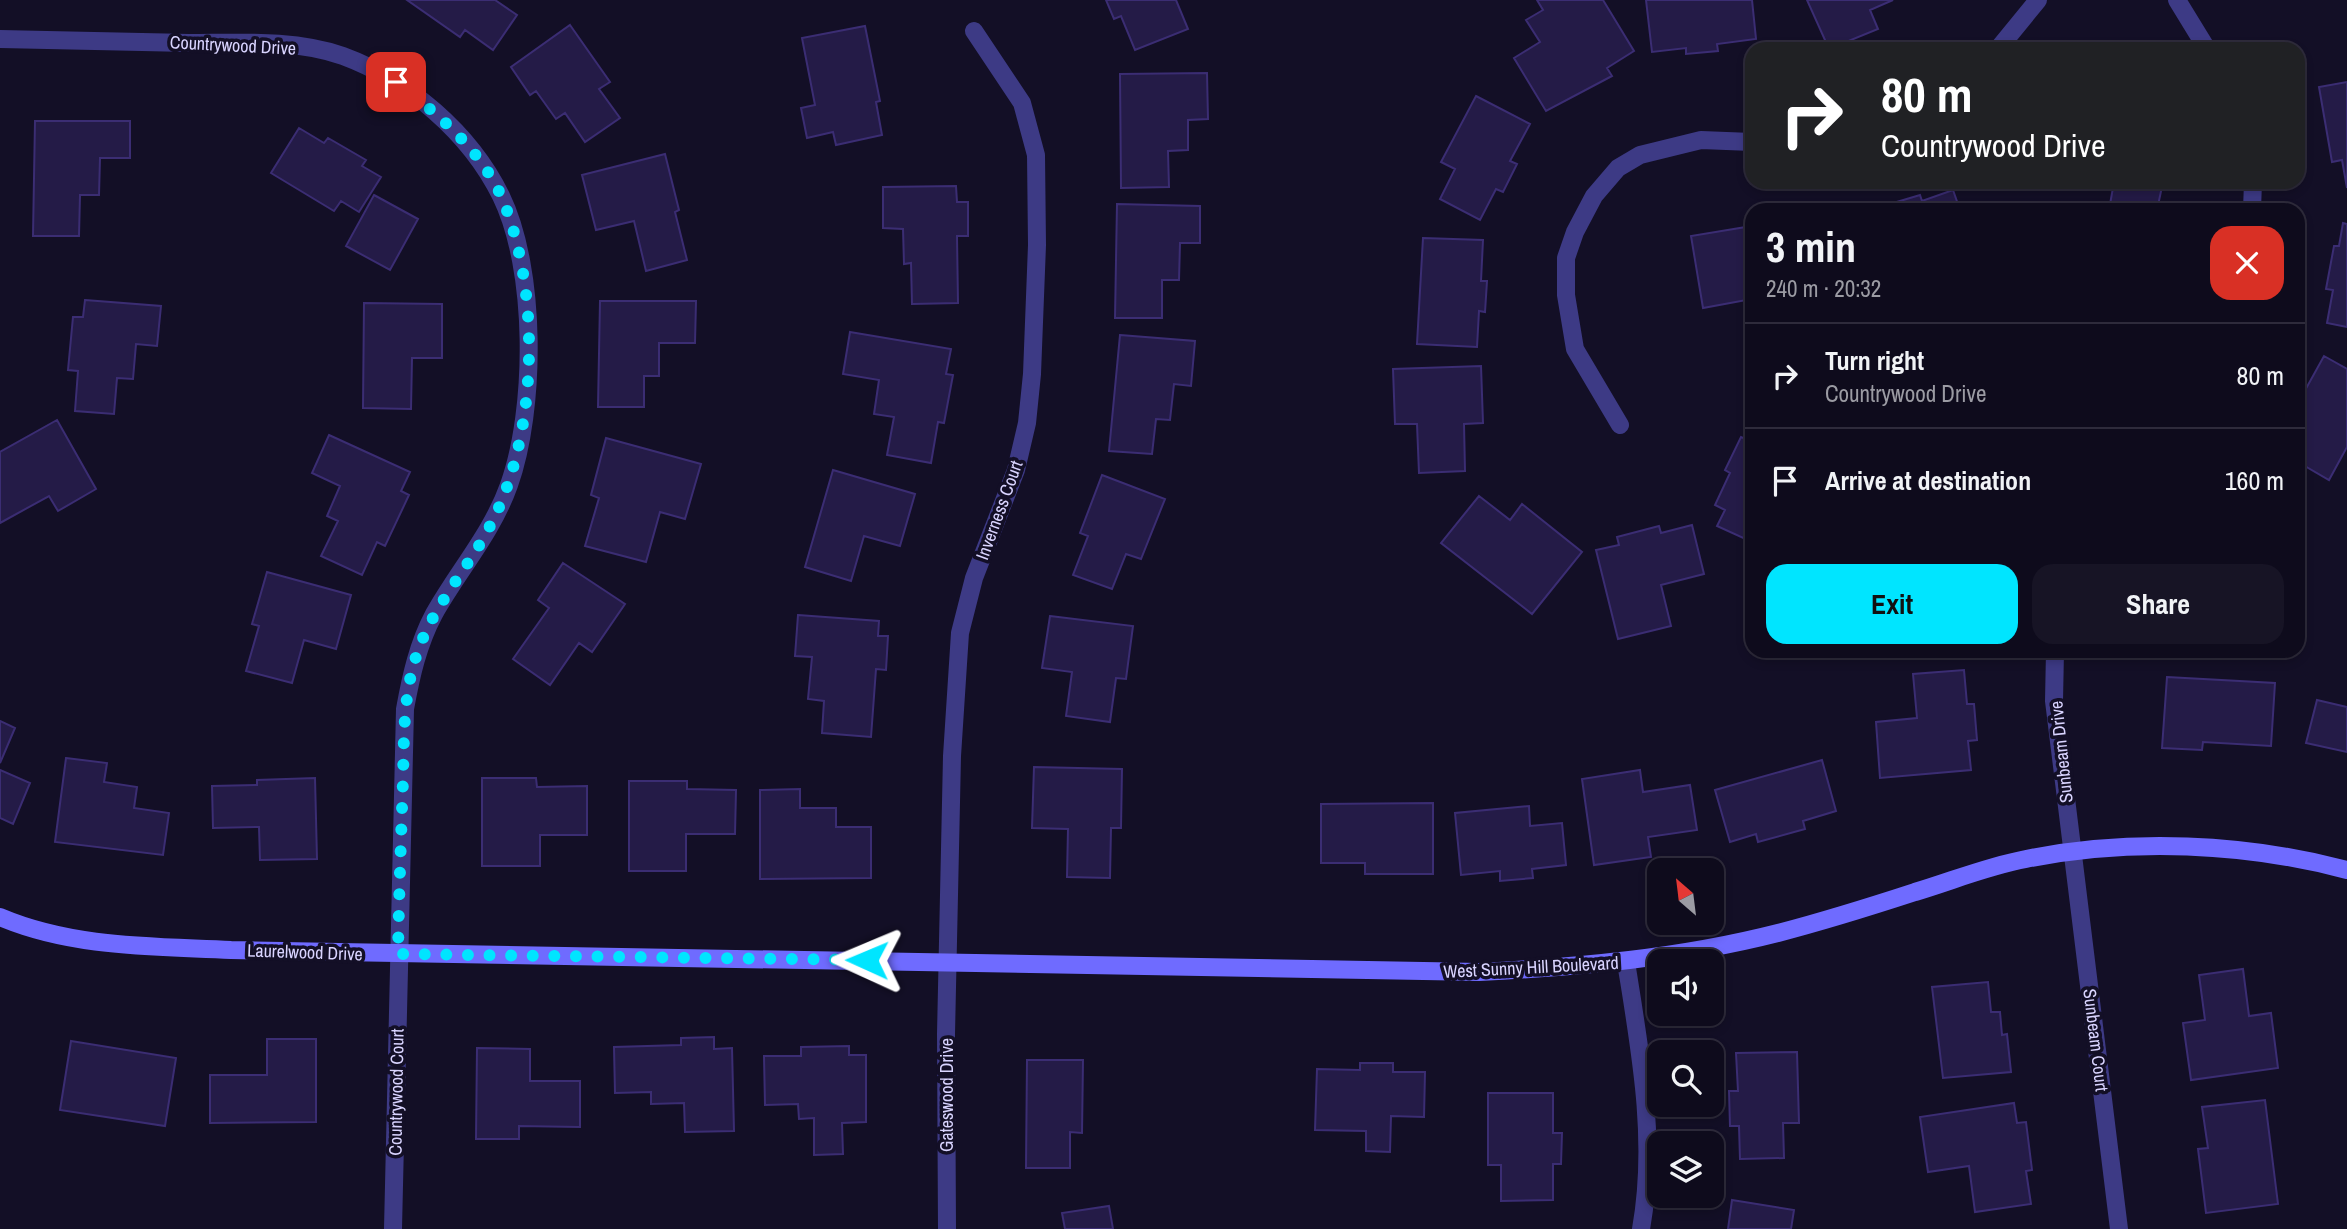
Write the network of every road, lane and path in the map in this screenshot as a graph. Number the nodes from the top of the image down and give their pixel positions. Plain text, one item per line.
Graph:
1 (2038, 0) edge
2 (2177, 0) edge
3 (974, 31) dead end
4 (0, 39) edge
5 (2004, 42) edge
6 (2203, 42) edge
7 (1745, 142) edge
8 (1620, 425) dead end
9 (2055, 658) edge
10 (2073, 852) junction
11 (2347, 870) edge
12 (0, 918) edge
13 (398, 954) junction
14 (950, 961) junction
15 (1626, 962) junction
16 (393, 1229) edge
17 (947, 1229) edge
18 (1640, 1229) edge
19 (2119, 1229) edge

1 - 5 street
2 - 6 street
3 - 14 street, Inverness Court
4 - 13 street, Countrywood Drive
7 - 8 street
9 - 10 street, Sunbeam Drive
10 - 11 street, West Sunny Hill Boulevard
10 - 15 street, West Sunny Hill Boulevard
10 - 19 street, Sunbeam Court
12 - 13 street, Laurelwood Drive
13 - 14 street, Laurelwood Drive
13 - 16 street, Countrywood Court
14 - 15 street, West Sunny Hill Boulevard
14 - 17 street, Gateswood Drive
15 - 18 street

